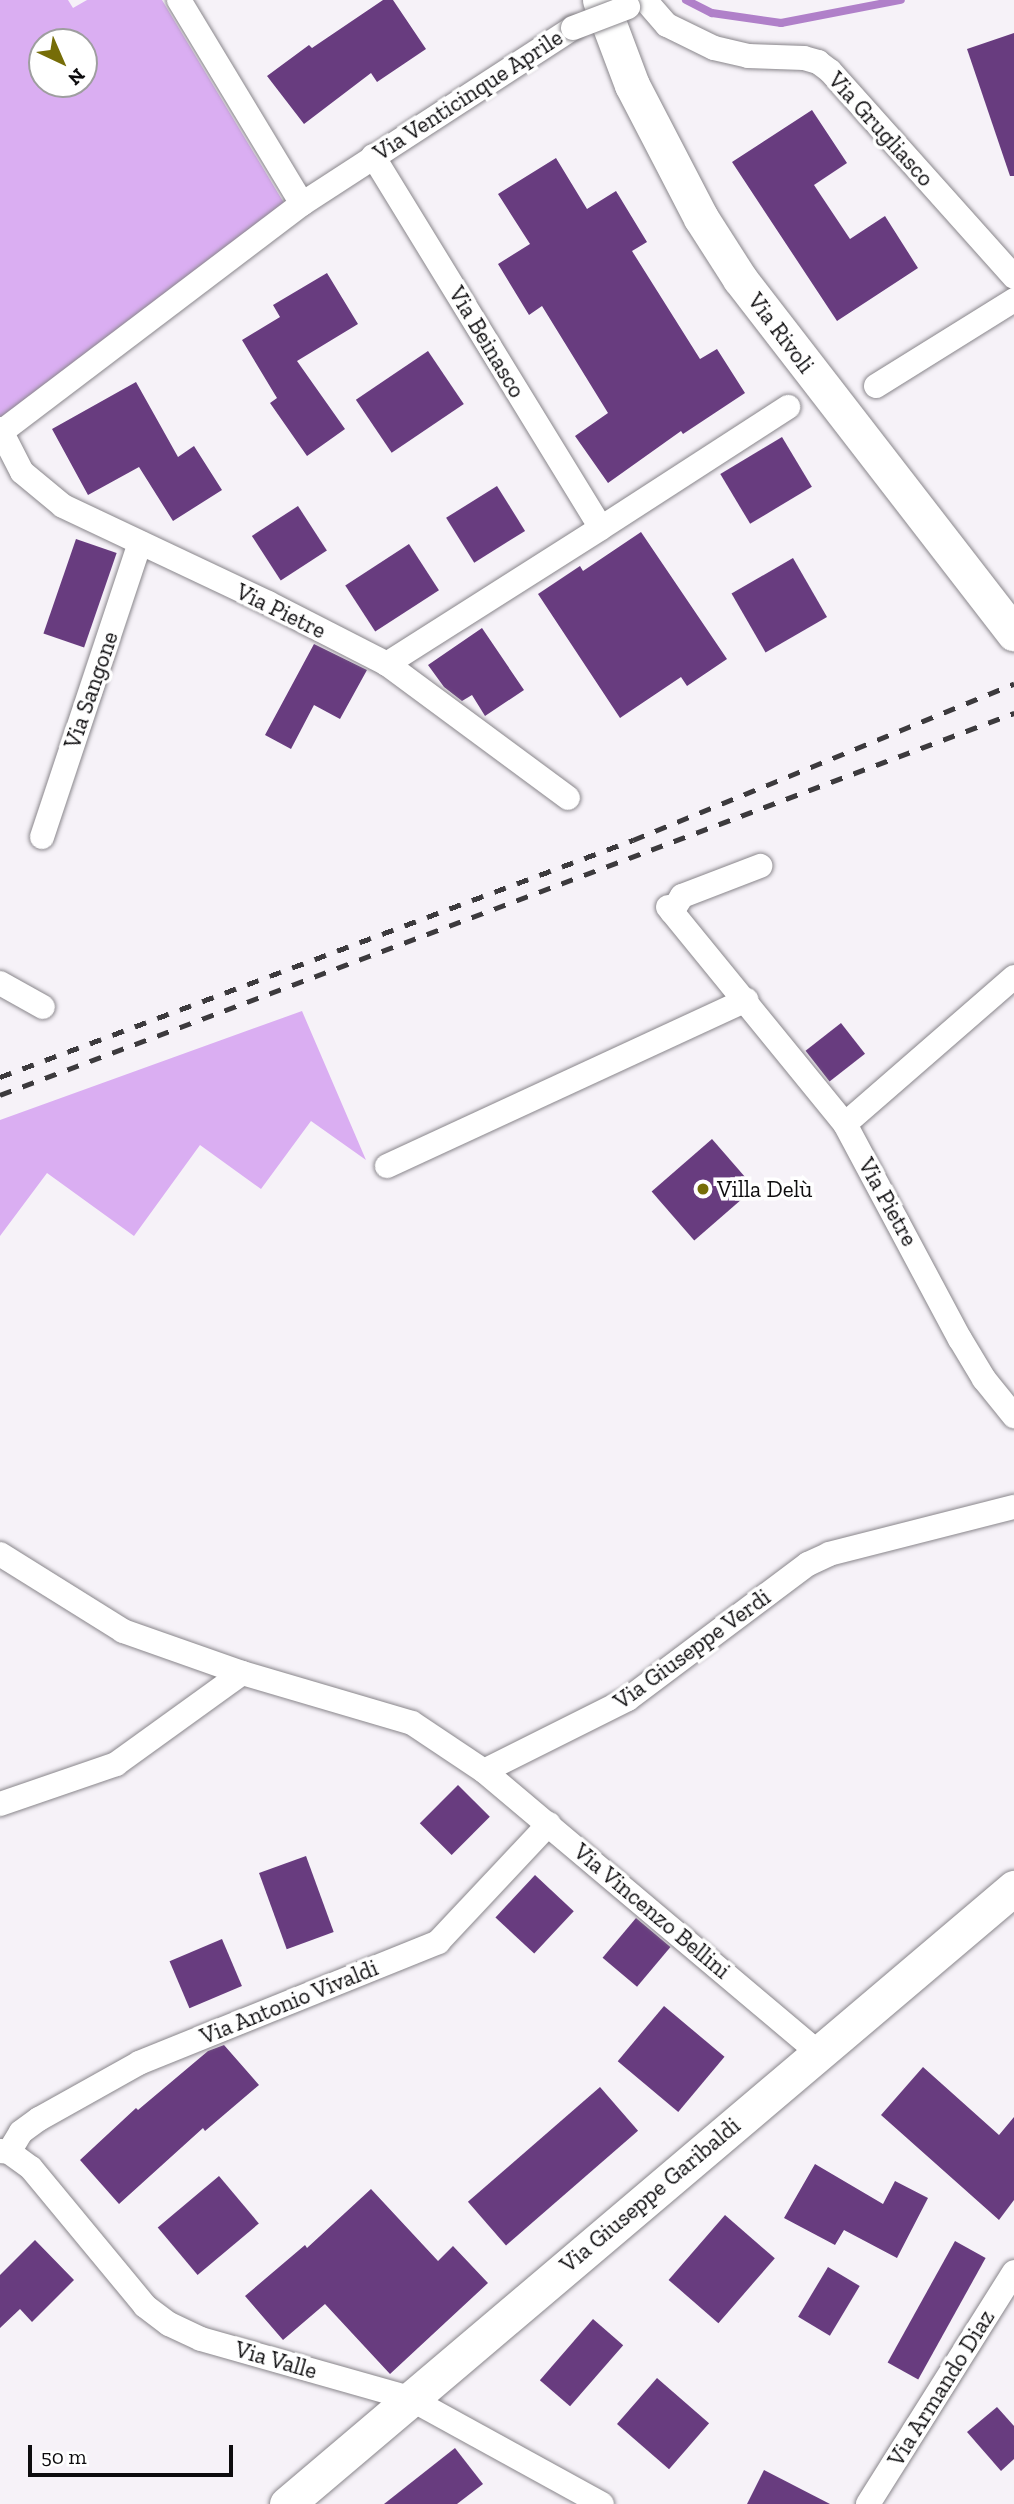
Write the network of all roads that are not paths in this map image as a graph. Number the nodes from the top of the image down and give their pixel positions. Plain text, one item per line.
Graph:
1 (179, 0) edge
2 (629, 2) edge
3 (373, 156) junction
4 (302, 204) junction
5 (1014, 278) edge
6 (1014, 300) edge
7 (876, 386) dead end
8 (788, 407) dead end
9 (1, 432) edge
10 (601, 528) junction
11 (140, 543) junction
12 (1014, 634) edge
13 (387, 664) junction
14 (568, 798) dead end
15 (42, 837) dead end
16 (760, 866) dead end
17 (1014, 977) edge
18 (0, 983) edge
19 (746, 1000) junction
20 (43, 1007) dead end
21 (845, 1125) junction
22 (387, 1166) dead end
23 (1014, 1416) edge
24 (1014, 1507) edge
25 (0, 1554) edge
26 (242, 1673) junction
27 (484, 1771) junction
28 (0, 1804) edge
29 (549, 1824) junction
30 (1014, 1888) edge
31 (818, 2052) junction
32 (3, 2146) edge
33 (1014, 2272) edge
34 (409, 2398) junction
35 (287, 2504) edge
36 (602, 2504) edge
37 (868, 2504) edge

1 - 4 street
2 - 3 street, Via Venticinque Aprile, bridge
2 - 5 street, Via Grugliasco
2 - 12 street, Via Rivoli
3 - 4 street, Via Venticinque Aprile
3 - 10 street, Via Beinasco
4 - 9 street, Via Venticinque Aprile
6 - 7 street
8 - 10 street
9 - 11 street, Via Pietre
10 - 13 street
11 - 13 street, Via Pietre
11 - 15 street, Via Sangone
13 - 14 street, Via Pietre
16 - 19 street, Via Pietre
17 - 21 street
18 - 20 street
19 - 21 street, Via Pietre
19 - 22 street
21 - 23 street, Via Pietre
24 - 27 street, Via Giuseppe Verdi
25 - 26 street
26 - 27 street
26 - 28 street
27 - 29 street, Via Vincenzo Bellini
29 - 31 street, Via Vincenzo Bellini
29 - 32 street, Via Antonio Vivaldi
30 - 31 street, Via Giuseppe Garibaldi
31 - 34 street, Via Giuseppe Garibaldi
32 - 34 street, Via Valle
33 - 37 street, Via Armando Diaz
34 - 35 street, Via Giuseppe Garibaldi
34 - 36 street, Via Valle

